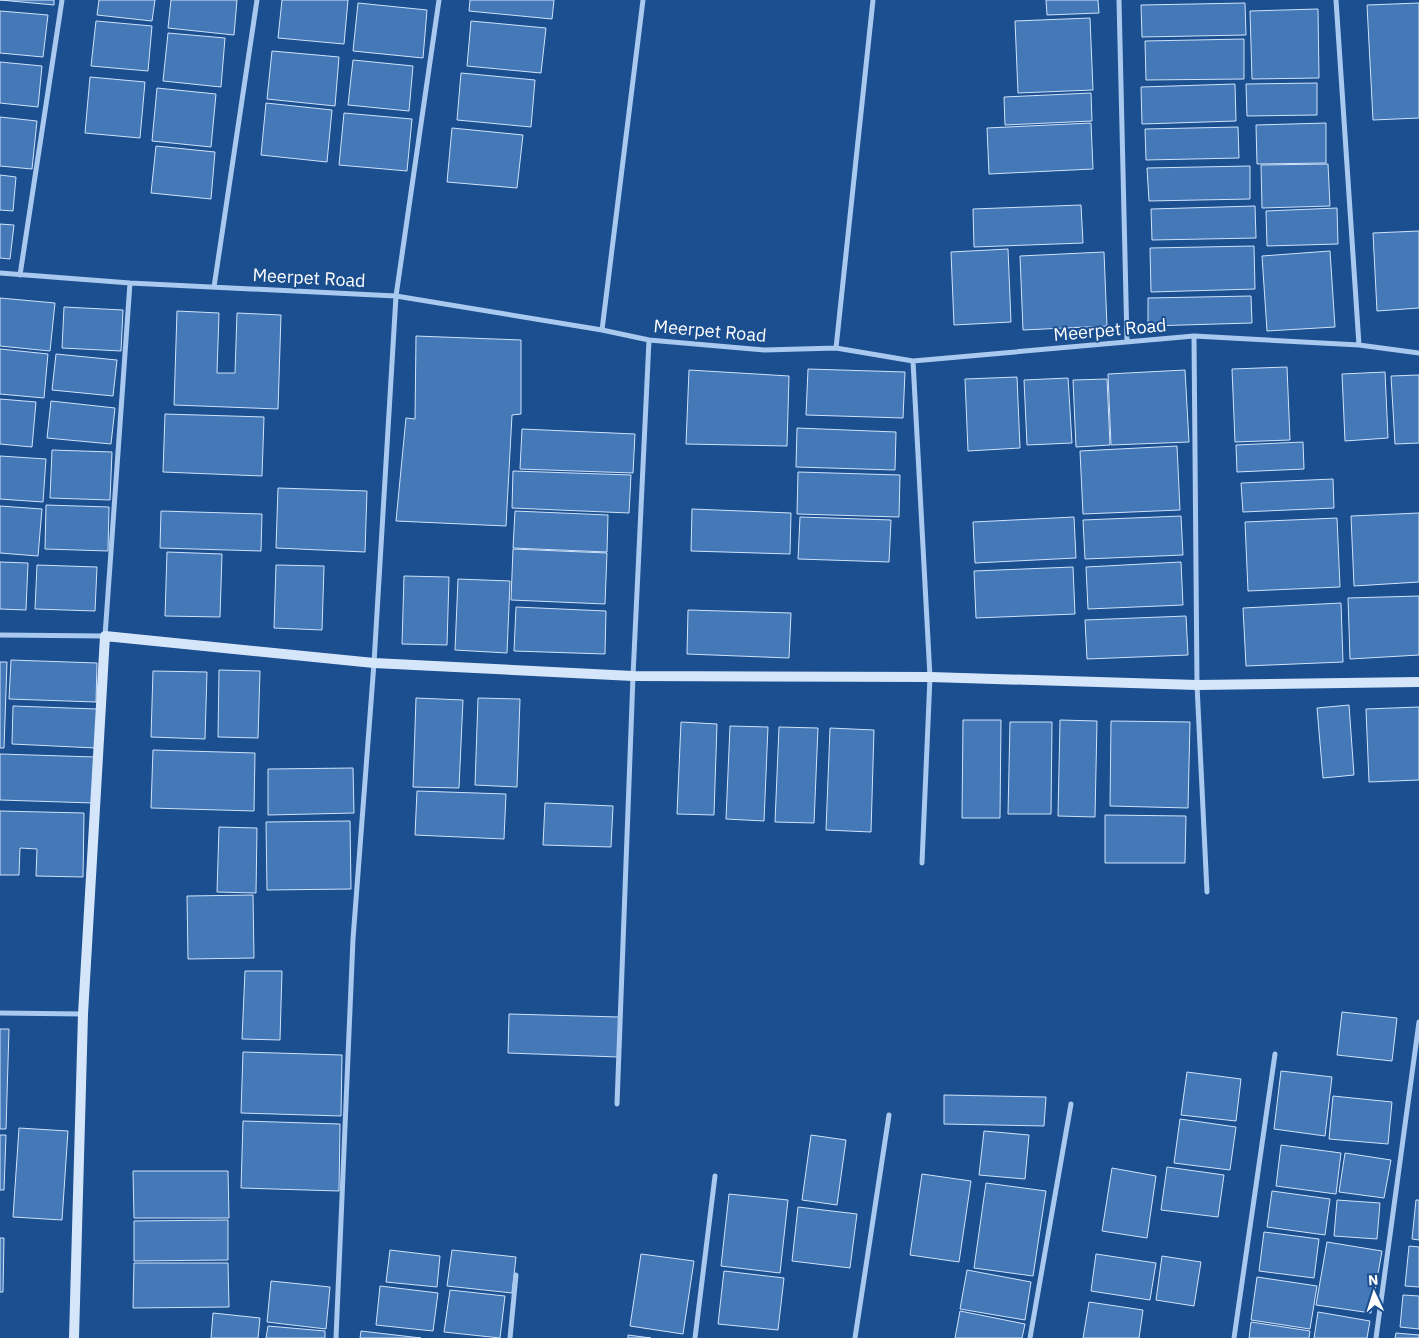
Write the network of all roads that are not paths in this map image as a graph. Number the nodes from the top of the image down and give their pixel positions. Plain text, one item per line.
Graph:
1 (62, 0) edge
2 (257, 0) edge
3 (439, 0) edge
4 (643, 0) edge
5 (873, 0) edge
6 (1119, 0) edge
7 (1336, 0) edge
8 (0, 273) edge
9 (20, 275) junction
10 (130, 283) junction
11 (214, 287) junction
12 (396, 296) junction
13 (602, 330) junction
14 (1194, 336) junction
15 (650, 340) junction
16 (1127, 342) junction
17 (1359, 344) junction
18 (836, 348) junction
19 (1419, 353) edge
20 (913, 361) junction
21 (0, 635) edge
22 (105, 636) junction
23 (374, 663) junction
24 (633, 676) junction
25 (930, 677) junction
26 (1419, 682) edge
27 (1197, 685) junction
28 (922, 864) dead end
29 (1207, 892) dead end
30 (0, 1013) edge
31 (83, 1014) junction
32 (1419, 1022) edge
33 (1275, 1054) dead end
34 (617, 1104) dead end
35 (1071, 1104) dead end
36 (889, 1115) dead end
37 (716, 1176) dead end
38 (516, 1275) dead end
39 (74, 1338) edge
40 (336, 1338) edge
41 (510, 1338) edge
42 (695, 1338) edge
43 (855, 1338) edge
44 (1030, 1338) edge
45 (1234, 1338) edge
46 (1376, 1338) edge

1 - 9 street
2 - 11 street
3 - 12 street
4 - 13 street
5 - 18 street
6 - 16 street
7 - 17 street
8 - 9 street, Meerpet Road
9 - 10 street, Meerpet Road
10 - 11 street, Meerpet Road
10 - 22 street
11 - 12 street, Meerpet Road
12 - 13 street, Meerpet Road
12 - 23 street
13 - 15 street, Meerpet Road
14 - 16 street, Meerpet Road
14 - 17 street, Meerpet Road
14 - 27 street
15 - 18 street, Meerpet Road
15 - 24 street
16 - 20 street, Meerpet Road
17 - 19 street, Meerpet Road
18 - 20 street, Meerpet Road
20 - 25 street
21 - 22 street
22 - 23 street
22 - 31 street
23 - 24 street
23 - 40 street
24 - 25 street
24 - 34 street
25 - 27 street
25 - 28 street
26 - 27 street
27 - 29 street
30 - 31 street
31 - 39 street
32 - 46 street
33 - 45 street
35 - 44 street
36 - 43 street
37 - 42 street
38 - 41 street

